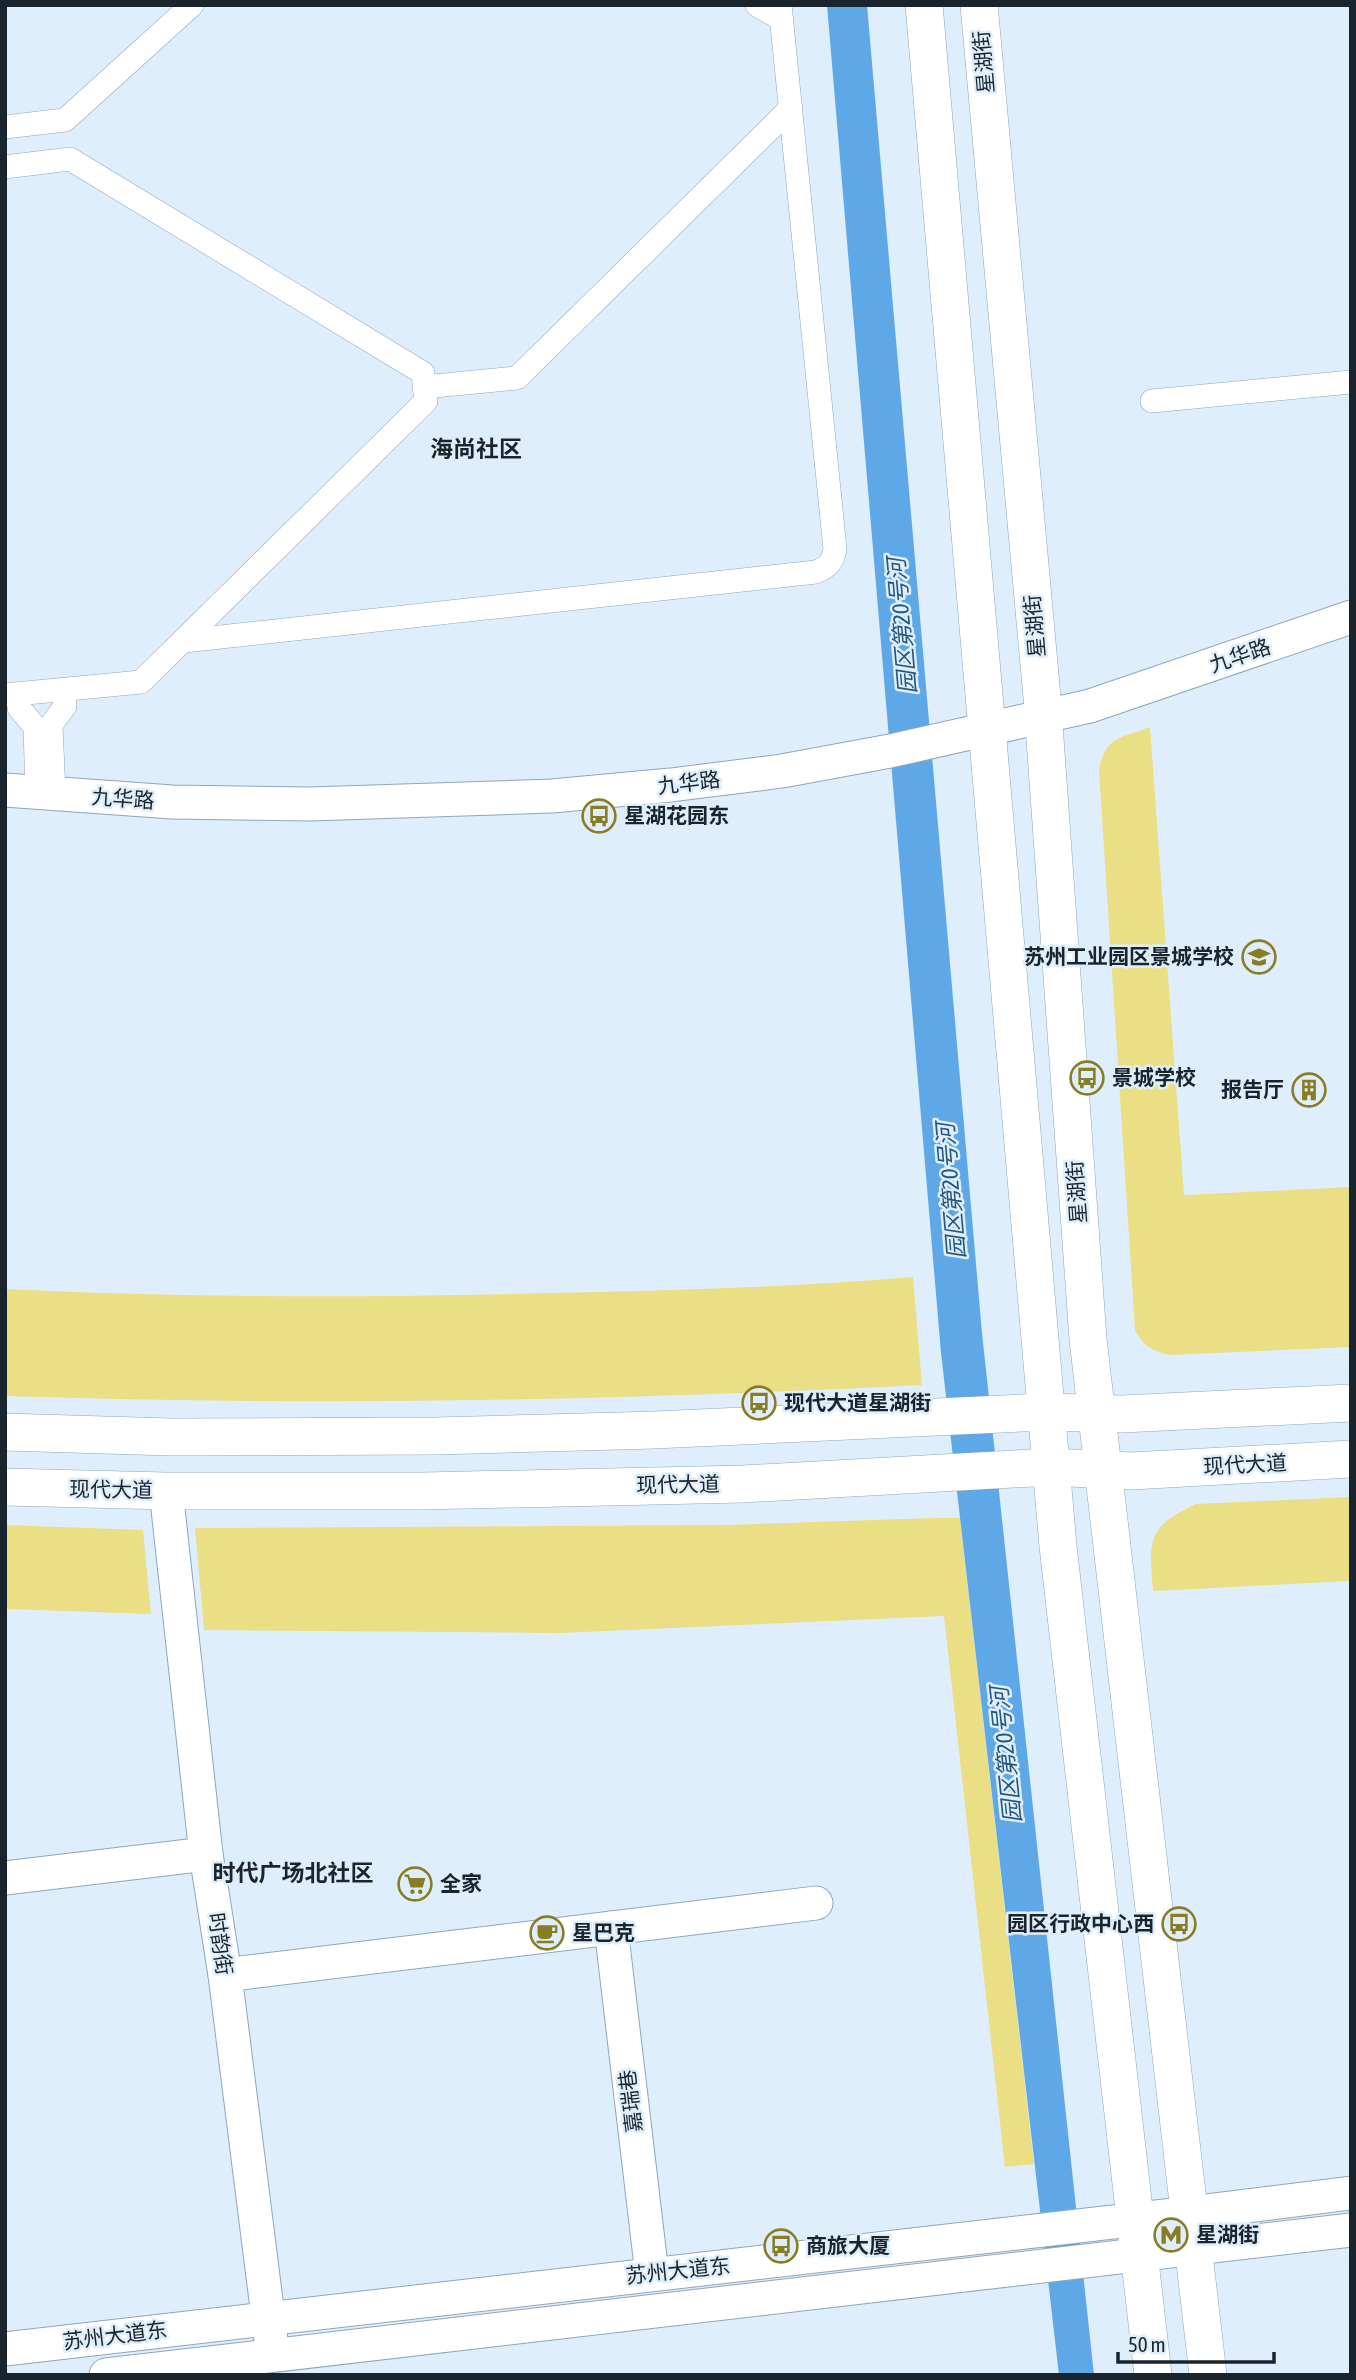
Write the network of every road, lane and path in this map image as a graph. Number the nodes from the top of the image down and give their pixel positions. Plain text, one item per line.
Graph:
1 (192, 5) edge
2 (757, 5) edge
3 (924, 5) edge
4 (979, 5) edge
5 (780, 12) edge
6 (791, 108) junction
7 (65, 120) junction
8 (5, 127) edge
9 (70, 159) junction
10 (5, 167) edge
11 (1351, 382) edge
12 (425, 387) junction
13 (1152, 401) dead end
14 (1351, 617) edge
15 (184, 641) junction
16 (64, 690) junction
17 (12, 694) edge
18 (1043, 717) junction
19 (987, 728) junction
20 (32, 792) edge
21 (1351, 1403) edge
22 (1045, 1412) junction
23 (1096, 1414) junction
24 (5, 1432) edge
25 (1351, 1459) edge
26 (1050, 1467) junction
27 (1102, 1469) junction
28 (5, 1487) edge
29 (166, 1491) junction
30 (206, 1854) junction
31 (5, 1878) edge
32 (816, 1903) dead end
33 (611, 1928) junction
34 (225, 1975) junction
35 (1351, 2193) edge
36 (1191, 2213) junction
37 (1136, 2219) junction
38 (1351, 2230) edge
39 (1195, 2250) junction
40 (1140, 2256) junction
41 (652, 2274) junction
42 (269, 2318) junction
43 (5, 2349) edge
44 (274, 2365) edge
45 (106, 2375) edge
46 (1153, 2375) edge
47 (1208, 2375) edge

1 - 7 street
2 - 5 street
3 - 19 main road
4 - 18 main road, 星湖街
5 - 6 street
6 - 12 street
6 - 15 street
7 - 8 street
7 - 9 street
9 - 10 street
9 - 12 street
11 - 13 street
12 - 15 street
14 - 18 street, 九华路
15 - 16 street
16 - 17 street
16 - 20 street
17 - 20 street
18 - 19 street, 九华路
18 - 23 main road, 星湖街
19 - 20 street, 九华路
19 - 22 main road
21 - 23 main road
22 - 23 main road
22 - 24 main road
22 - 26 main road
23 - 27 main road, 星湖街
25 - 27 main road, 现代大道
26 - 27 main road, 现代大道
26 - 29 main road, 现代大道
26 - 37 main road
27 - 36 main road, 星湖街
28 - 29 main road, 现代大道
29 - 30 street, 时韵街
30 - 31 street
30 - 34 street, 时韵街
32 - 33 street
33 - 34 street
33 - 41 street, 嘉瑞巷
34 - 42 street, 时韵街
35 - 36 street, 苏州大道东
36 - 37 street, 苏州大道东
36 - 39 main road, 星湖街
37 - 40 main road
37 - 41 street, 苏州大道东
38 - 39 street, 苏州大道东
39 - 40 street, 苏州大道东
39 - 47 main road, 星湖街
40 - 44 street, 苏州大道东
40 - 46 main road
41 - 42 street, 苏州大道东
42 - 43 street, 苏州大道东
42 - 44 street, 时韵街
44 - 45 street, 苏州大道东

